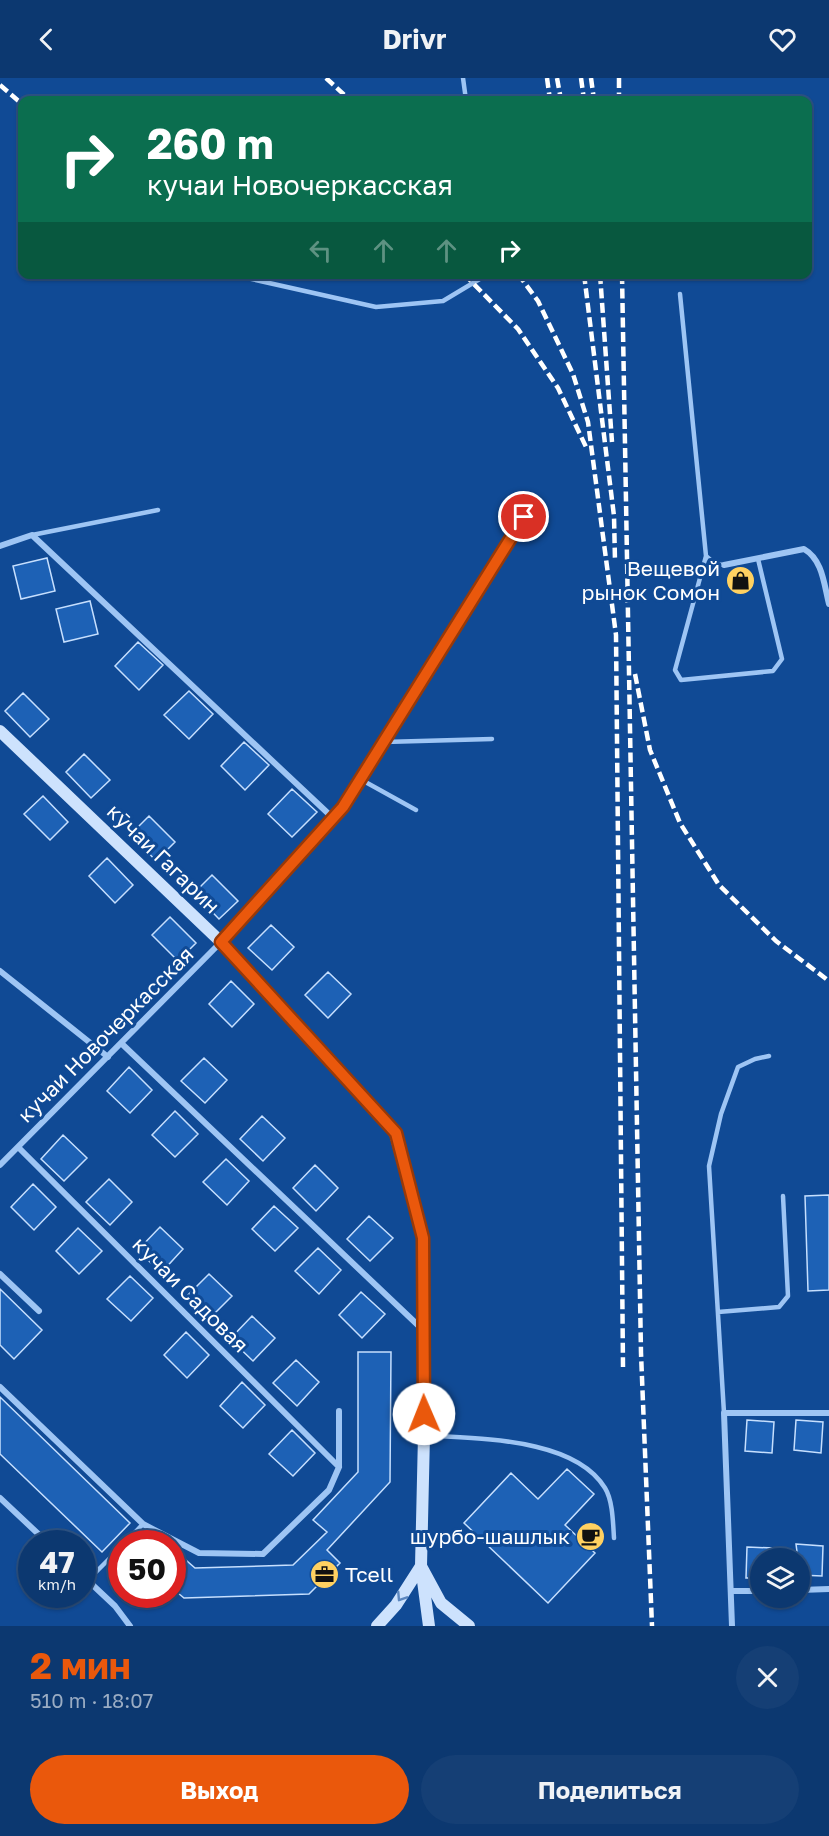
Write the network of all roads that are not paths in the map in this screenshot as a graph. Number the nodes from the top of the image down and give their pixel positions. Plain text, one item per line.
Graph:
1 (463, 78) edge
2 (465, 96) edge
3 (251, 279) edge
4 (480, 279) edge
5 (681, 294) dead end
6 (158, 510) dead end
7 (524, 517) dead end
8 (32, 535) junction
9 (0, 546) edge
10 (706, 556) junction
11 (758, 559) junction
12 (724, 565) joint
13 (829, 604) edge
14 (0, 730) edge
15 (492, 739) dead end
16 (384, 742) junction
17 (360, 779) junction
18 (416, 810) dead end
19 (333, 818) junction
20 (221, 942) junction
21 (0, 970) edge
22 (121, 1043) junction
23 (769, 1056) dead end
24 (108, 1057) junction
25 (18, 1147) junction
26 (0, 1165) edge
27 (783, 1196) dead end
28 (0, 1274) edge
29 (39, 1311) dead end
30 (718, 1312) junction
31 (422, 1329) junction
32 (0, 1387) edge
33 (339, 1411) dead end
34 (724, 1413) junction
35 (829, 1413) edge
36 (424, 1435) junction
37 (339, 1467) junction
38 (0, 1498) edge
39 (143, 1524) junction
40 (34, 1530) edge
41 (137, 1530) edge
42 (614, 1538) dead end
43 (108, 1558) edge
44 (421, 1566) junction
45 (96, 1568) edge
46 (96, 1588) edge
47 (829, 1589) edge
48 (810, 1590) edge
49 (732, 1591) junction
50 (750, 1591) edge
51 (130, 1626) edge
52 (377, 1626) edge
53 (429, 1626) edge
54 (469, 1626) edge
55 (732, 1626) edge

1 - 2 lane
3 - 4 lane
5 - 10 lane
6 - 8 lane
7 - 16 street, кучаи Новочеркасская
8 - 9 street
8 - 19 street
10 - 11 lane
10 - 12 lane
11 - 12 street
11 - 13 street
14 - 20 main road, кӯчаи Гагарин
15 - 16 lane
16 - 17 street, кучаи Новочеркасская
17 - 18 lane
17 - 19 street, кучаи Новочеркасская
19 - 20 street, кучаи Новочеркасская
20 - 22 street, кучаи Новочеркасская
20 - 31 main road, кӯчаи Гагарин
21 - 24 street
22 - 24 street, кучаи Новочеркасская
22 - 31 street
23 - 30 lane
24 - 25 street, кучаи Новочеркасская
25 - 26 street, кучаи Новочеркасская
25 - 37 street, кучаи Садовая
27 - 30 lane
28 - 29 street
30 - 34 lane
31 - 36 main road, кӯчаи Гагарин
32 - 39 street
33 - 37 street
34 - 35 street
34 - 49 street
36 - 42 lane
36 - 44 main road, кӯчаи Гагарин
37 - 39 street
38 - 40 street
39 - 41 lane
43 - 45 lane
44 -> 52 main road
44 - 53 main road, кӯчаи Гагарин
44 - 54 main road
46 - 51 street
47 - 48 street
49 - 50 street
49 - 55 street

